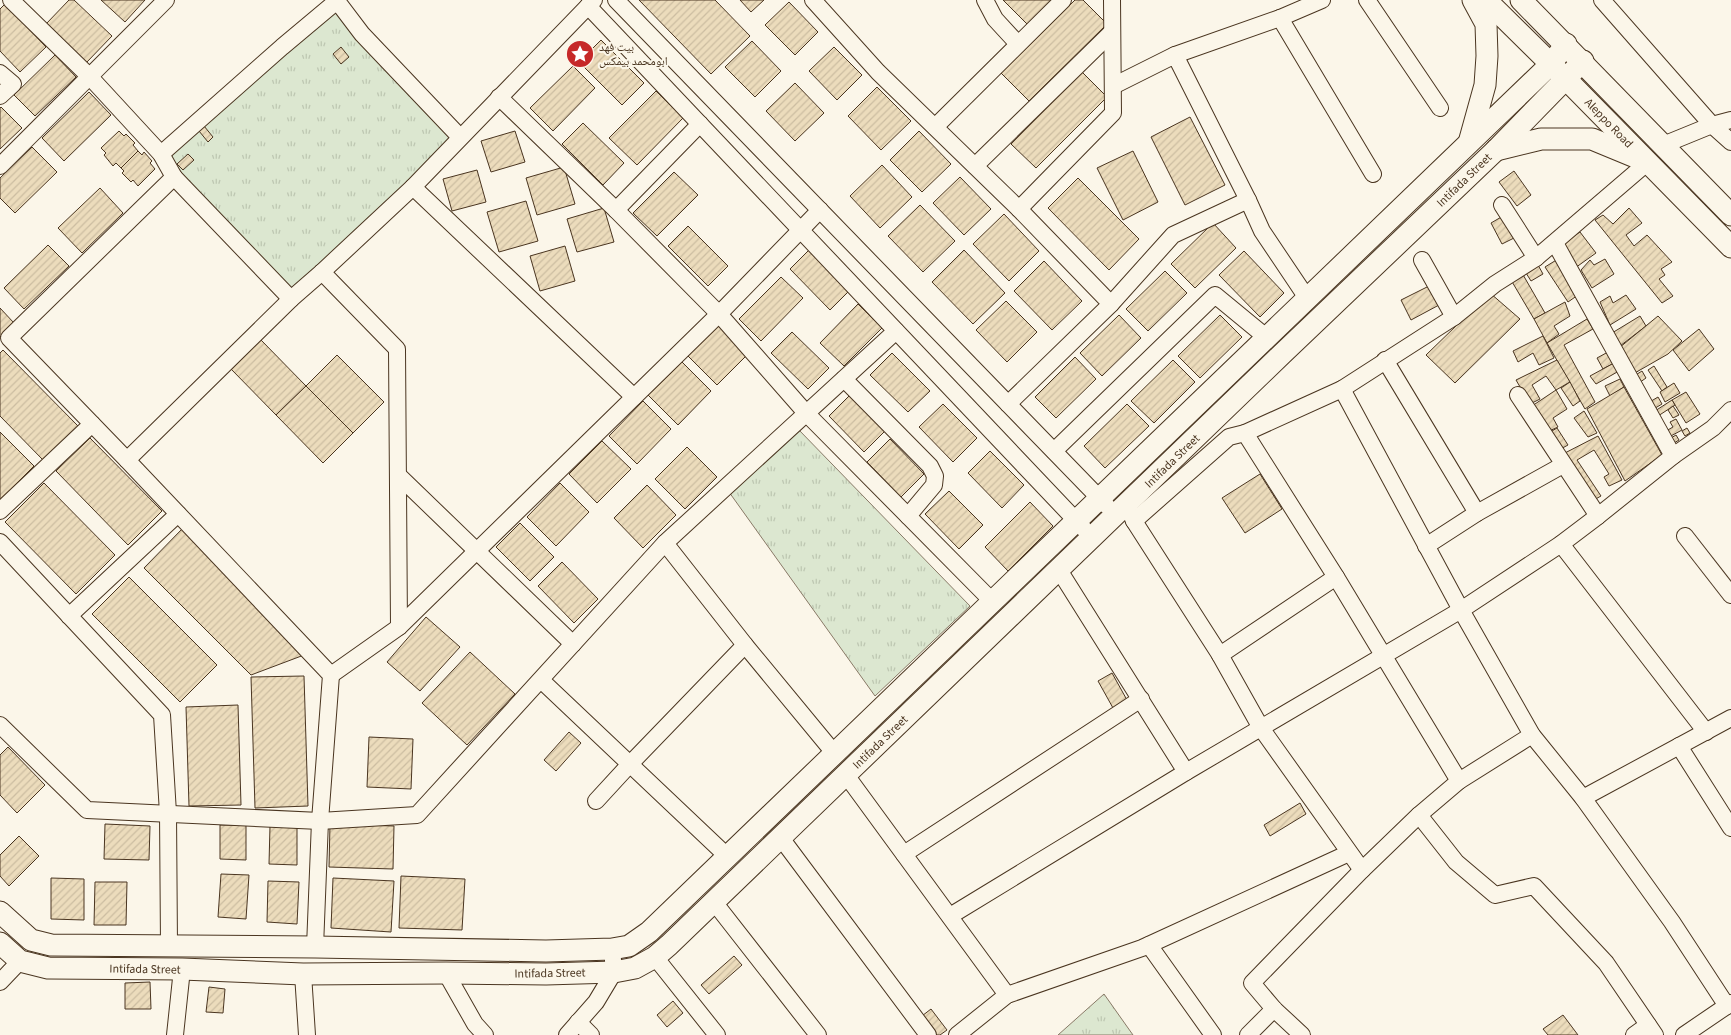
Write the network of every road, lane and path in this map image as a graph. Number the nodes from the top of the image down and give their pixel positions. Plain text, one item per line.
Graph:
1 (10, 0) edge
2 (166, 0) edge
3 (337, 0) edge
4 (616, 0) edge
5 (813, 0) edge
6 (985, 0) edge
7 (1063, 0) edge
8 (1112, 0) edge
9 (1322, 0) edge
10 (1367, 0) edge
11 (1473, 0) edge
12 (1486, 0) edge
13 (1521, 0) edge
14 (1602, 0) edge
15 (591, 3) edge
16 (1280, 18) junction
17 (1112, 32) junction
18 (1018, 44) junction
19 (1566, 44) junction
20 (1175, 55) junction
21 (1583, 62) junction
22 (1551, 64) junction
23 (0, 73) edge
24 (90, 77) junction
25 (1566, 79) junction
26 (1113, 86) junction
27 (0, 96) edge
28 (499, 97) junction
29 (1440, 108) dead end
30 (1731, 120) edge
31 (700, 124) junction
32 (1712, 125) junction
33 (935, 127) junction
34 (460, 137) junction
35 (1731, 142) edge
36 (1468, 143) junction
37 (1664, 145) junction
38 (1496, 150) junction
39 (161, 154) junction
40 (1648, 162) junction
41 (0, 166) edge
42 (975, 166) junction
43 (1373, 174) dead end
44 (174, 177) junction
45 (413, 187) junction
46 (1248, 200) junction
47 (1502, 204) dead end
48 (1019, 208) junction
49 (616, 210) junction
50 (820, 210) junction
51 (1731, 215) edge
52 (801, 231) junction
53 (1555, 243) junction
54 (1731, 247) edge
55 (1536, 258) junction
56 (1422, 260) dead end
57 (322, 272) junction
58 (291, 298) junction
59 (1307, 298) junction
60 (1111, 304) junction
61 (719, 314) junction
62 (1454, 317) junction
63 (896, 331) junction
64 (1266, 337) junction
65 (4, 342) edge
66 (1386, 360) junction
67 (844, 378) junction
68 (1342, 389) junction
69 (1518, 395) dead end
70 (634, 397) junction
71 (1008, 404) junction
72 (1731, 410) edge
73 (806, 413) junction
74 (92, 424) junction
75 (1245, 433) junction
76 (1054, 451) junction
77 (1673, 456) junction
78 (127, 460) junction
79 (1563, 465) junction
80 (398, 475) junction
81 (1100, 498) junction
82 (0, 511) edge
83 (1125, 513) junction
84 (1477, 513) junction
85 (178, 514) junction
86 (908, 516) junction
87 (1598, 516) junction
88 (1076, 521) junction
89 (1685, 536) dead end
90 (1092, 538) junction
91 (665, 543) junction
92 (1561, 544) junction
93 (1426, 546) junction
94 (2, 547) edge
95 (477, 551) junction
96 (1059, 570) junction
97 (1336, 577) junction
98 (1731, 595) edge
99 (992, 602) junction
100 (1460, 610) junction
101 (69, 616) junction
102 (399, 627) junction
103 (574, 644) junction
104 (745, 645) junction
105 (1220, 655) junction
106 (1383, 656) junction
107 (331, 675) junction
108 (541, 680) junction
109 (1141, 699) junction
110 (1731, 718) edge
111 (0, 726) edge
112 (1261, 728) junction
113 (1706, 732) junction
114 (1532, 735) junction
115 (1678, 746) junction
116 (835, 754) junction
117 (630, 764) junction
118 (1186, 772) junction
119 (846, 775) junction
120 (1459, 781) junction
121 (1583, 798) junction
122 (596, 801) dead end
123 (168, 813) junction
124 (1418, 815) junction
125 (320, 821) junction
126 (1731, 828) edge
127 (781, 838) junction
128 (1349, 853) junction
129 (904, 854) junction
130 (728, 857) junction
131 (1362, 870) junction
132 (714, 902) junction
133 (0, 912) edge
134 (950, 916) junction
135 (654, 928) junction
136 (0, 943) edge
137 (1149, 945) junction
138 (169, 946) junction
139 (315, 947) junction
140 (612, 949) junction
141 (662, 951) junction
142 (20, 962) junction
143 (182, 969) junction
144 (446, 972) junction
145 (614, 972) junction
146 (303, 974) junction
147 (0, 982) edge
148 (1007, 995) junction
149 (1729, 1005) edge
150 (1274, 1008) junction
151 (578, 1022) junction
152 (1652, 1030) edge
153 (175, 1035) edge
154 (307, 1035) edge
155 (485, 1035) edge
156 (567, 1035) edge
157 (592, 1035) edge
158 (717, 1035) edge
159 (818, 1035) edge
160 (928, 1035) edge
161 (957, 1035) edge
162 (1213, 1035) edge
163 (1248, 1035) edge
164 (1302, 1035) edge
165 (1634, 1035) edge
166 (1684, 1035) edge

1 - 24 street
2 - 24 street
3 - 34 street
3 - 39 street
4 - 50 street
5 - 33 street
6 - 18 street
7 - 18 street
8 - 17 street
9 - 16 street
10 - 29 street
11 - 36 main road
12 - 22 main road, Aleppo Road
13 - 19 main road, Aleppo Road
14 - 32 street
15 - 28 street
15 - 31 street
16 - 20 street
16 - 43 street
17 - 26 street
17 - 42 street
18 - 33 street
19 - 21 main road, Aleppo Road
19 - 22 main road, Intifada Street
20 - 26 street
20 - 46 street
21 - 25 main road, Intifada Street
21 - 37 main road, Aleppo Road
22 - 25 main road, Aleppo Road
22 - 36 main road, Intifada Street
23 - 27 street
24 - 39 street
24 - 41 street
25 - 38 main road, Intifada Street
25 - 40 main road, Aleppo Road
26 - 48 street
28 - 34 street
28 - 49 street
30 - 32 street
31 - 49 street
31 - 52 street
32 - 35 street
32 - 37 street
33 - 42 street
34 - 45 street
36 - 59 main road, Intifada Street
37 - 51 main road, Aleppo Road
38 - 40 main road
38 - 83 main road, Intifada Street
39 - 44 street
40 - 53 street
40 - 54 main road, Aleppo Road
42 - 48 street
44 - 58 street
44 - 65 street
45 - 57 street
45 - 70 street
46 - 59 street
46 - 60 street
47 - 55 street
48 - 60 street
49 - 61 street
50 - 52 street
50 - 71 street
52 - 61 street
52 - 63 street
53 - 55 street
53 - 77 street
55 - 62 street
56 - 62 street
57 - 58 street
57 - 80 street
58 - 78 street
59 - 64 main road, Intifada Street
60 - 71 street
61 - 70 street
61 - 73 street
62 - 66 street
63 - 67 street
63 - 88 street
64 - 76 street
64 - 81 main road, Intifada Street
65 - 74 street
66 - 68 street
66 - 84 street
67 - 73 street
67 - 86 street
68 - 75 street
68 - 93 street
69 - 79 street
70 - 95 street
71 - 76 street
72 - 77 street
73 - 86 street
73 - 91 street
74 - 78 street
74 - 82 street
75 - 83 street
75 - 97 street
76 - 81 street
77 - 87 street
78 - 85 street
79 - 84 street
79 - 87 street
80 - 95 street
80 - 102 street
81 - 83 street
81 - 88 main road, Intifada Street
83 - 90 main road, Intifada Street
83 - 105 street
84 - 93 street
85 - 101 street
85 - 107 street
86 - 99 street
87 - 92 street
88 - 90 street
88 - 99 main road, Intifada Street
89 - 98 street
90 - 96 main road, Intifada Street
91 - 103 street
91 - 104 street
92 - 100 street
92 - 113 street
93 - 100 street
94 - 101 street
95 - 102 street
95 - 103 street
96 - 109 street
96 - 119 main road, Intifada Street
97 - 105 street
97 - 106 street
99 - 116 main road, Intifada Street
100 - 106 street
100 - 114 street
101 - 123 street
102 - 107 street
103 - 108 street
104 - 116 street
104 - 117 street
105 - 112 street
106 - 112 street
106 - 120 street
107 - 125 street
108 - 117 street
108 - 125 street
109 - 118 street
109 - 129 street
110 - 113 street
111 - 123 street
112 - 118 street
112 - 128 street
113 - 115 street
114 - 120 street
114 - 121 street
115 - 121 street
115 - 126 street
116 - 130 main road, Intifada Street
117 - 122 street
117 - 130 street
118 - 134 street
119 - 127 main road, Intifada Street
119 - 129 street
120 - 124 street
121 - 149 street
123 - 125 street
123 - 138 street
124 - 131 street
124 - 152 street
125 - 139 street
127 - 132 main road, Intifada Street
127 - 160 street
128 - 131 street
128 - 137 street
129 - 134 street
130 - 135 main road, Intifada Street
131 - 150 street
132 - 141 main road, Intifada Street
132 - 159 street
133 - 138 main road, Intifada Street
134 - 148 street
135 - 140 main road, Intifada Street
135 - 141 street
136 - 142 main road
137 - 148 street
137 - 162 street
138 - 139 main road, Intifada Street
139 - 140 main road, Intifada Street
140 - 145 street
141 - 145 main road, Intifada Street
141 - 158 street
142 - 143 main road, Intifada Street
142 - 147 street
143 - 146 main road, Intifada Street
143 - 153 street
144 - 145 main road, Intifada Street
144 - 146 main road, Intifada Street
144 - 155 street
145 - 151 street
146 - 154 street
148 - 161 street
149 - 166 street
150 - 163 street
150 - 164 street
151 - 156 street
151 - 157 street
152 - 165 street

